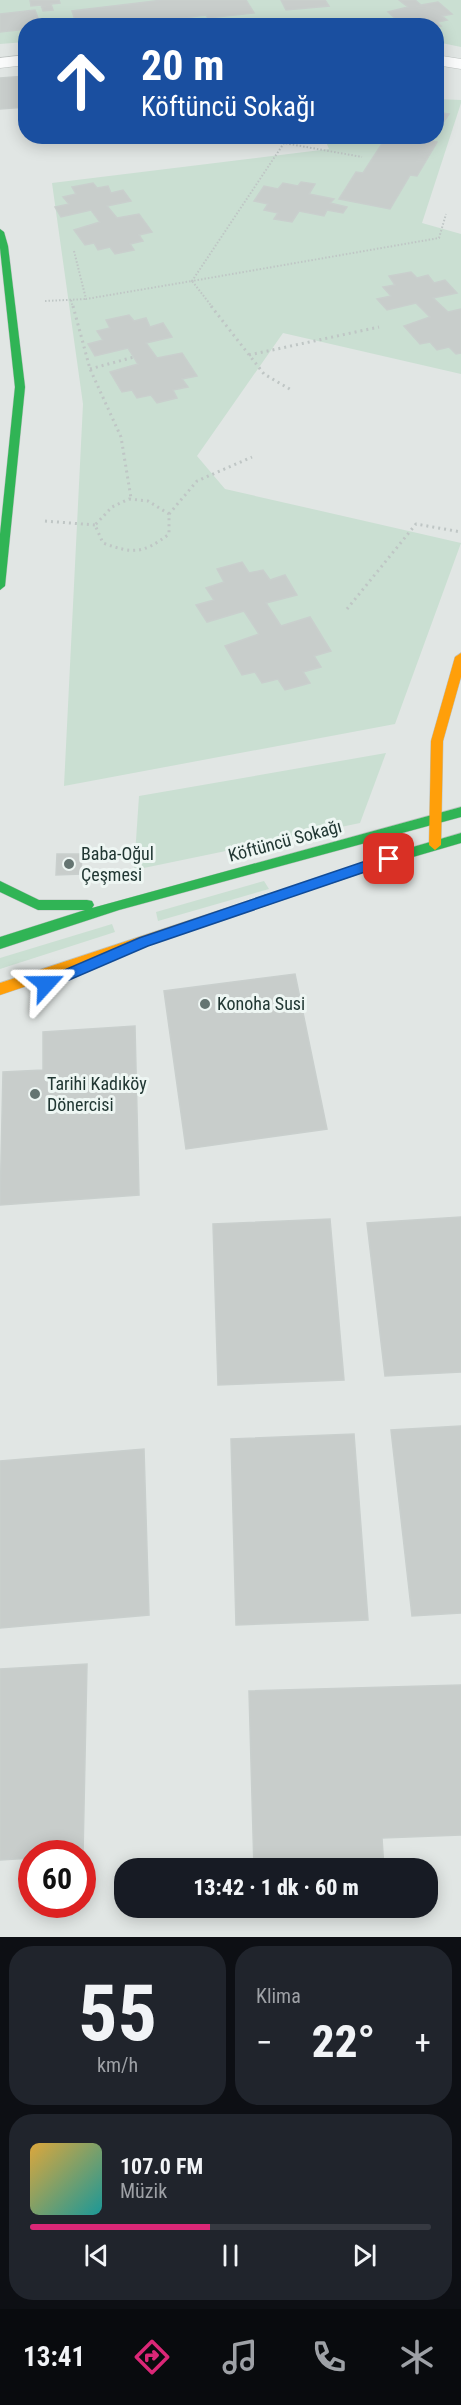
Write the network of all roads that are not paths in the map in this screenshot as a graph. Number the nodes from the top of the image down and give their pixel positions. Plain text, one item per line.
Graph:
1 (18, 61) edge
2 (444, 61) edge
3 (0, 63) edge
4 (461, 64) edge
5 (0, 232) edge
6 (0, 586) edge
7 (461, 657) edge
8 (461, 812) edge
9 (436, 819) junction
10 (461, 838) edge
11 (435, 845) junction
12 (0, 886) edge
13 (119, 905) junction
14 (0, 943) edge
15 (3, 995) edge

1 - 3 street
2 - 4 street
5 - 6 main road
7 - 9 main road
8 - 9 main road, Köftüncü Sokağı
9 - 11 main road
9 - 13 main road, Köftüncü Sokağı
10 - 11 main road
11 - 15 main road
12 - 13 main road, Köftüncü Sokağı
13 - 14 main road, Köftüncü Sokağı

